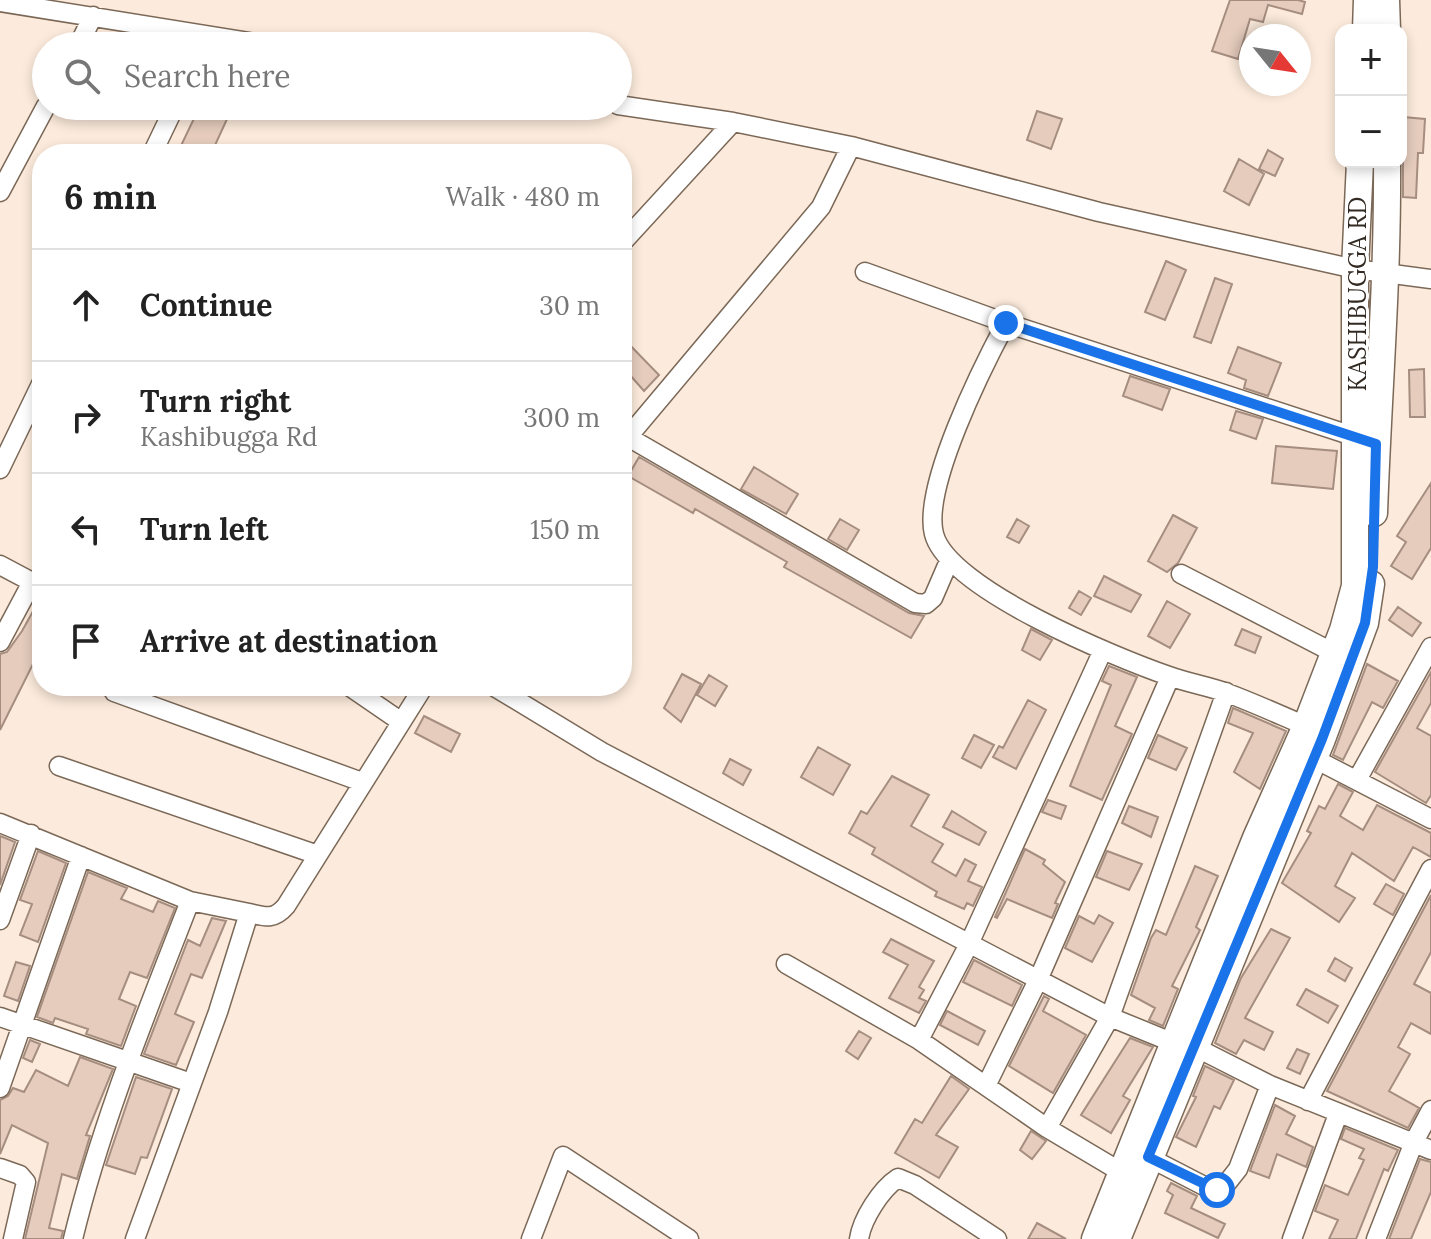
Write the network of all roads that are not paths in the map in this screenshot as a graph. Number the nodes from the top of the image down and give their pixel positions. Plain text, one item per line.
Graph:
1 (1367, 0) edge
2 (1386, 0) edge
3 (0, 2) edge
4 (93, 16) junction
5 (1366, 24) edge
6 (1387, 24) edge
7 (85, 32) edge
8 (169, 32) edge
9 (632, 107) edge
10 (39, 120) edge
11 (168, 120) edge
12 (733, 122) junction
13 (157, 144) edge
14 (851, 146) junction
15 (1360, 168) edge
16 (1387, 168) edge
17 (0, 192) edge
18 (632, 232) edge
19 (1355, 269) junction
20 (865, 272) dead end
21 (1388, 272) junction
22 (1431, 279) edge
23 (1006, 323) junction
24 (32, 403) edge
25 (632, 433) edge
26 (1366, 440) junction
27 (632, 445) edge
28 (0, 469) edge
29 (949, 561) junction
30 (0, 565) edge
31 (1181, 574) dead end
32 (0, 642) edge
33 (1431, 647) edge
34 (1103, 650) junction
35 (1334, 653) junction
36 (1170, 677) junction
37 (1226, 692) junction
38 (125, 696) edge
39 (364, 696) edge
40 (417, 696) edge
41 (510, 696) edge
42 (400, 721) junction
43 (1306, 726) junction
44 (1313, 758) junction
45 (59, 766) dead end
46 (1358, 778) junction
47 (362, 782) junction
48 (1431, 819) edge
49 (0, 823) edge
50 (31, 834) junction
51 (315, 854) junction
52 (81, 856) junction
53 (1431, 869) edge
54 (190, 901) junction
55 (249, 913) junction
56 (0, 920) edge
57 (969, 944) junction
58 (786, 964) dead end
59 (1038, 980) junction
60 (0, 1017) edge
61 (1110, 1017) junction
62 (22, 1025) junction
63 (919, 1040) junction
64 (1185, 1045) junction
65 (128, 1061) junction
66 (191, 1083) junction
67 (1270, 1085) junction
68 (986, 1086) junction
69 (0, 1088) edge
70 (1308, 1101) junction
71 (1431, 1110) edge
72 (1338, 1114) junction
73 (1047, 1128) junction
74 (1422, 1146) edge
75 (1148, 1157) junction
76 (0, 1168) edge
77 (1121, 1172) junction
78 (13, 1239) edge
79 (73, 1239) edge
80 (135, 1239) edge
81 (531, 1239) edge
82 (689, 1239) edge
83 (859, 1239) edge
84 (997, 1239) edge
85 (1095, 1239) edge
86 (1117, 1239) edge
87 (1292, 1239) edge
88 (1376, 1239) edge

1 - 5 main road
2 - 6 main road
3 - 4 street
4 - 7 street
4 - 8 street
9 - 12 street
10 - 17 street
11 - 13 street
12 - 14 street
12 - 18 street
14 - 19 street
14 - 25 street
15 - 19 main road, KASHIBUGGA RD
16 - 21 main road, KASHIBUGGA RD
19 - 21 street
19 - 26 main road, KASHIBUGGA RD
20 - 23 street
21 - 22 street
21 - 26 main road, KASHIBUGGA RD
23 - 26 street
23 - 29 street
24 - 28 street
26 - 35 main road, KASHIBUGGA RD
26 - 44 main road, KASHIBUGGA RD
27 - 29 street
29 - 34 street
30 - 32 street
31 - 35 street
33 - 46 street
34 - 36 street
34 - 57 street
35 - 43 main road, KASHIBUGGA RD
36 - 37 street
36 - 59 street
37 - 43 street
37 - 61 street
38 - 47 street
39 - 42 street
40 - 42 street
41 - 57 street
42 - 47 street
43 - 64 main road, KASHIBUGGA RD
44 - 46 street
44 - 64 main road, KASHIBUGGA RD
45 - 51 street
46 - 48 street
47 - 51 street
49 - 50 street
50 - 52 street
50 - 56 street
51 - 55 street
52 - 54 street
52 - 62 street
53 - 70 street
54 - 55 street
54 - 65 street
55 - 66 street
57 - 59 street
57 - 63 street
58 - 63 street
59 - 61 street
59 - 68 street
60 - 62 street
61 - 64 street
61 - 73 street
62 - 65 street
62 - 69 street
63 - 68 street
64 - 67 street
64 - 75 main road, KASHIBUGGA RD
64 - 77 main road, KASHIBUGGA RD
65 - 66 street
65 - 79 street
66 - 80 street
67 - 70 street
67 - 75 street
68 - 73 street
70 - 72 street
71 - 74 street
72 - 74 street
72 - 87 street
73 - 77 street
74 - 88 street
75 - 86 main road, KASHIBUGGA RD
76 - 78 street
77 - 85 main road, KASHIBUGGA RD
81 - 82 street
83 - 84 street

